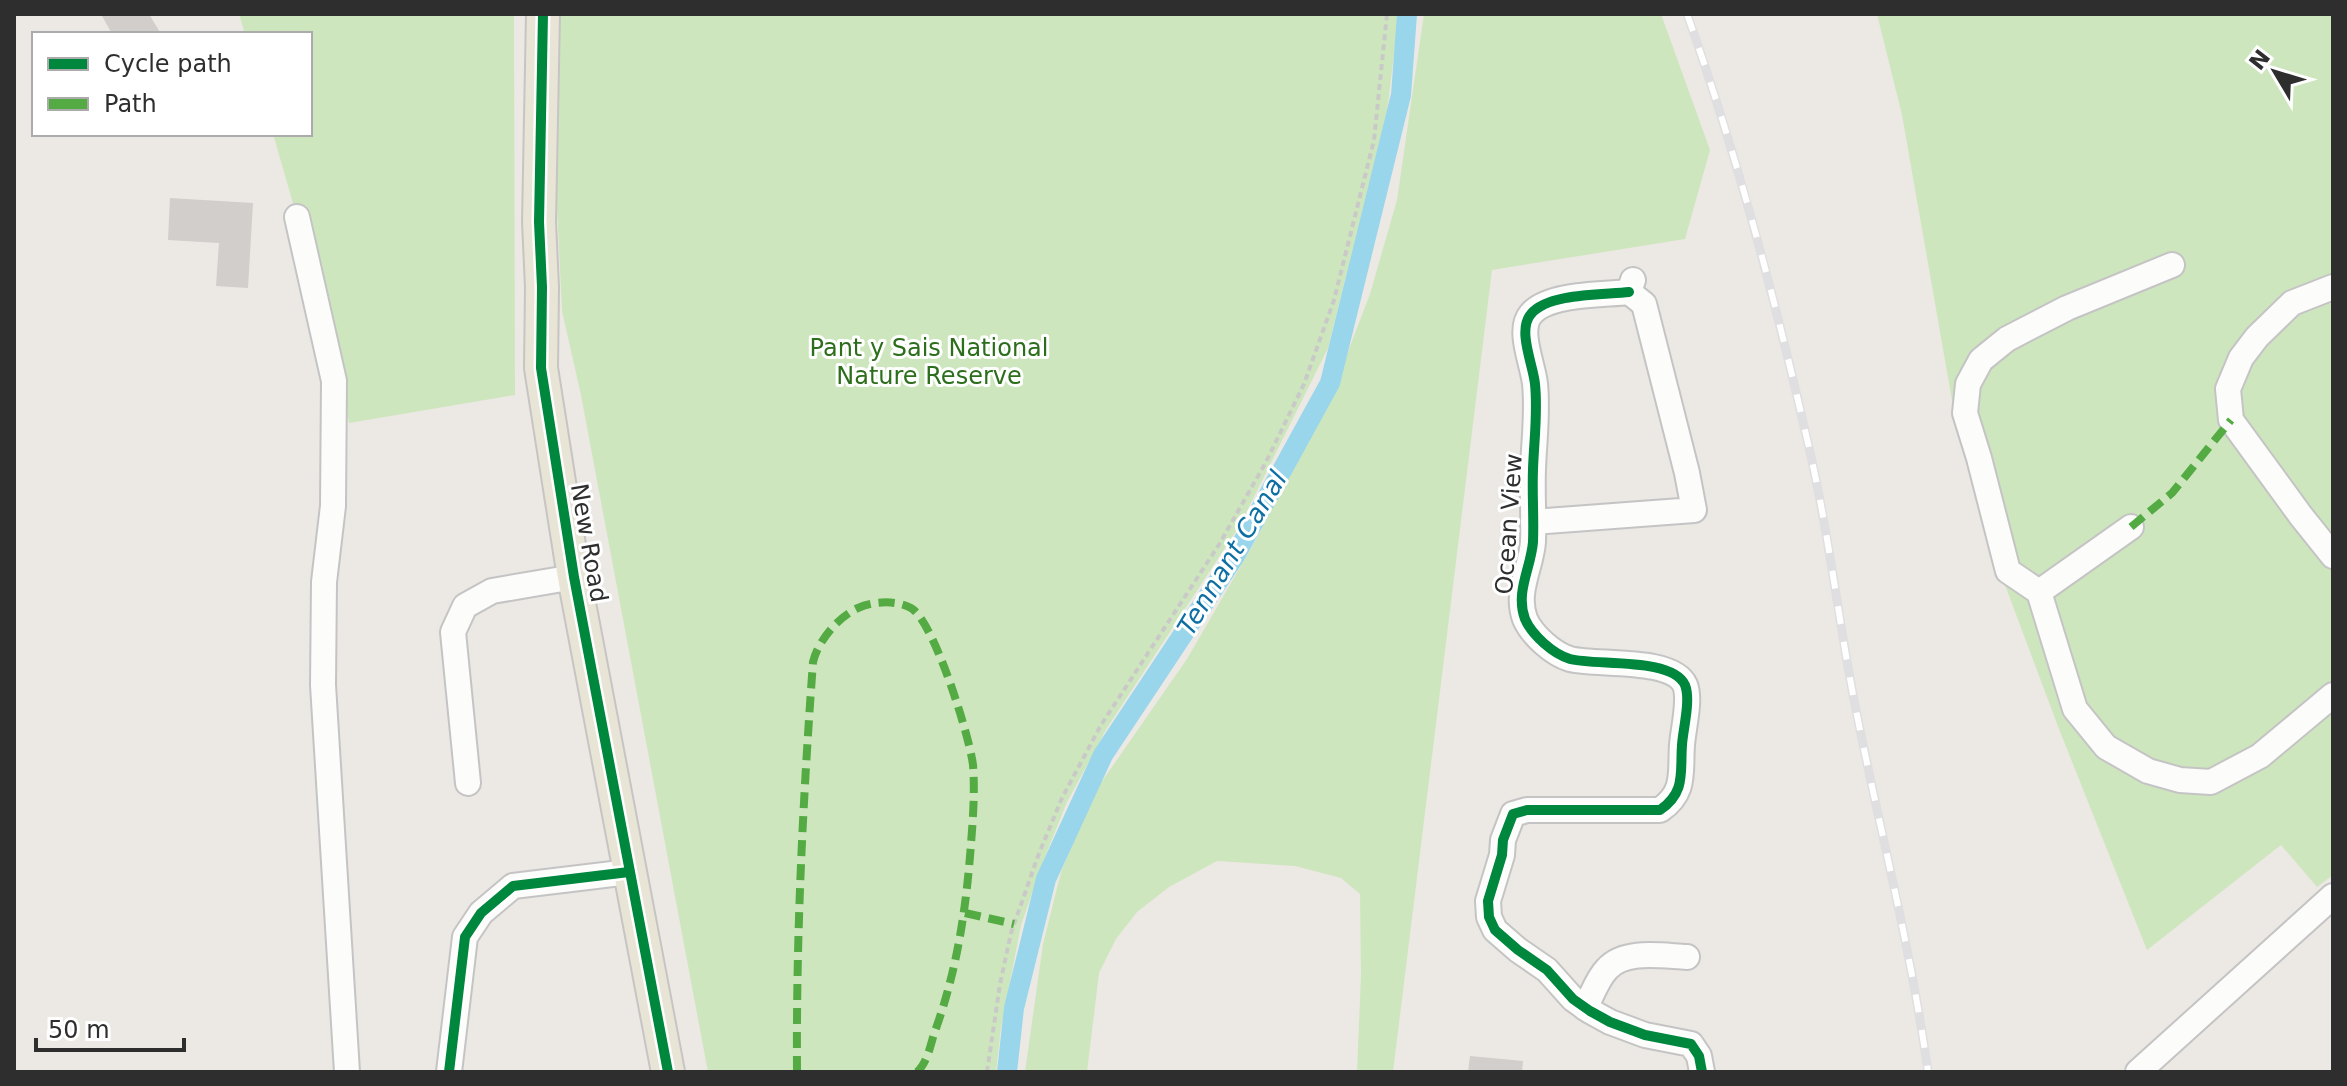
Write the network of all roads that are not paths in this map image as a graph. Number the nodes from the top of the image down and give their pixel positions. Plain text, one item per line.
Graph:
1 (543, 14) edge
2 (297, 217) dead end
3 (2172, 265) dead end
4 (2333, 287) edge
5 (1533, 522) junction
6 (2131, 527) dead end
7 (2333, 556) edge
8 (574, 577) junction
9 (2039, 592) junction
10 (2333, 695) edge
11 (474, 766) dead end
12 (629, 872) junction
13 (2333, 896) edge
14 (1687, 957) dead end
15 (1585, 1008) junction
16 (347, 1072) edge
17 (449, 1072) edge
18 (668, 1072) edge
19 (1702, 1072) edge
20 (2138, 1072) edge

1 - 8 main road, New Road
2 - 16 street
3 - 9 street
4 - 7 street
5 - 5 street, Ocean View
5 - 15 street, Ocean View
6 - 9 street
8 - 11 street
8 - 12 main road, New Road
9 - 10 street
12 - 17 street
12 - 18 main road, New Road
13 - 20 street
14 - 15 street
15 - 19 street, Ocean View

